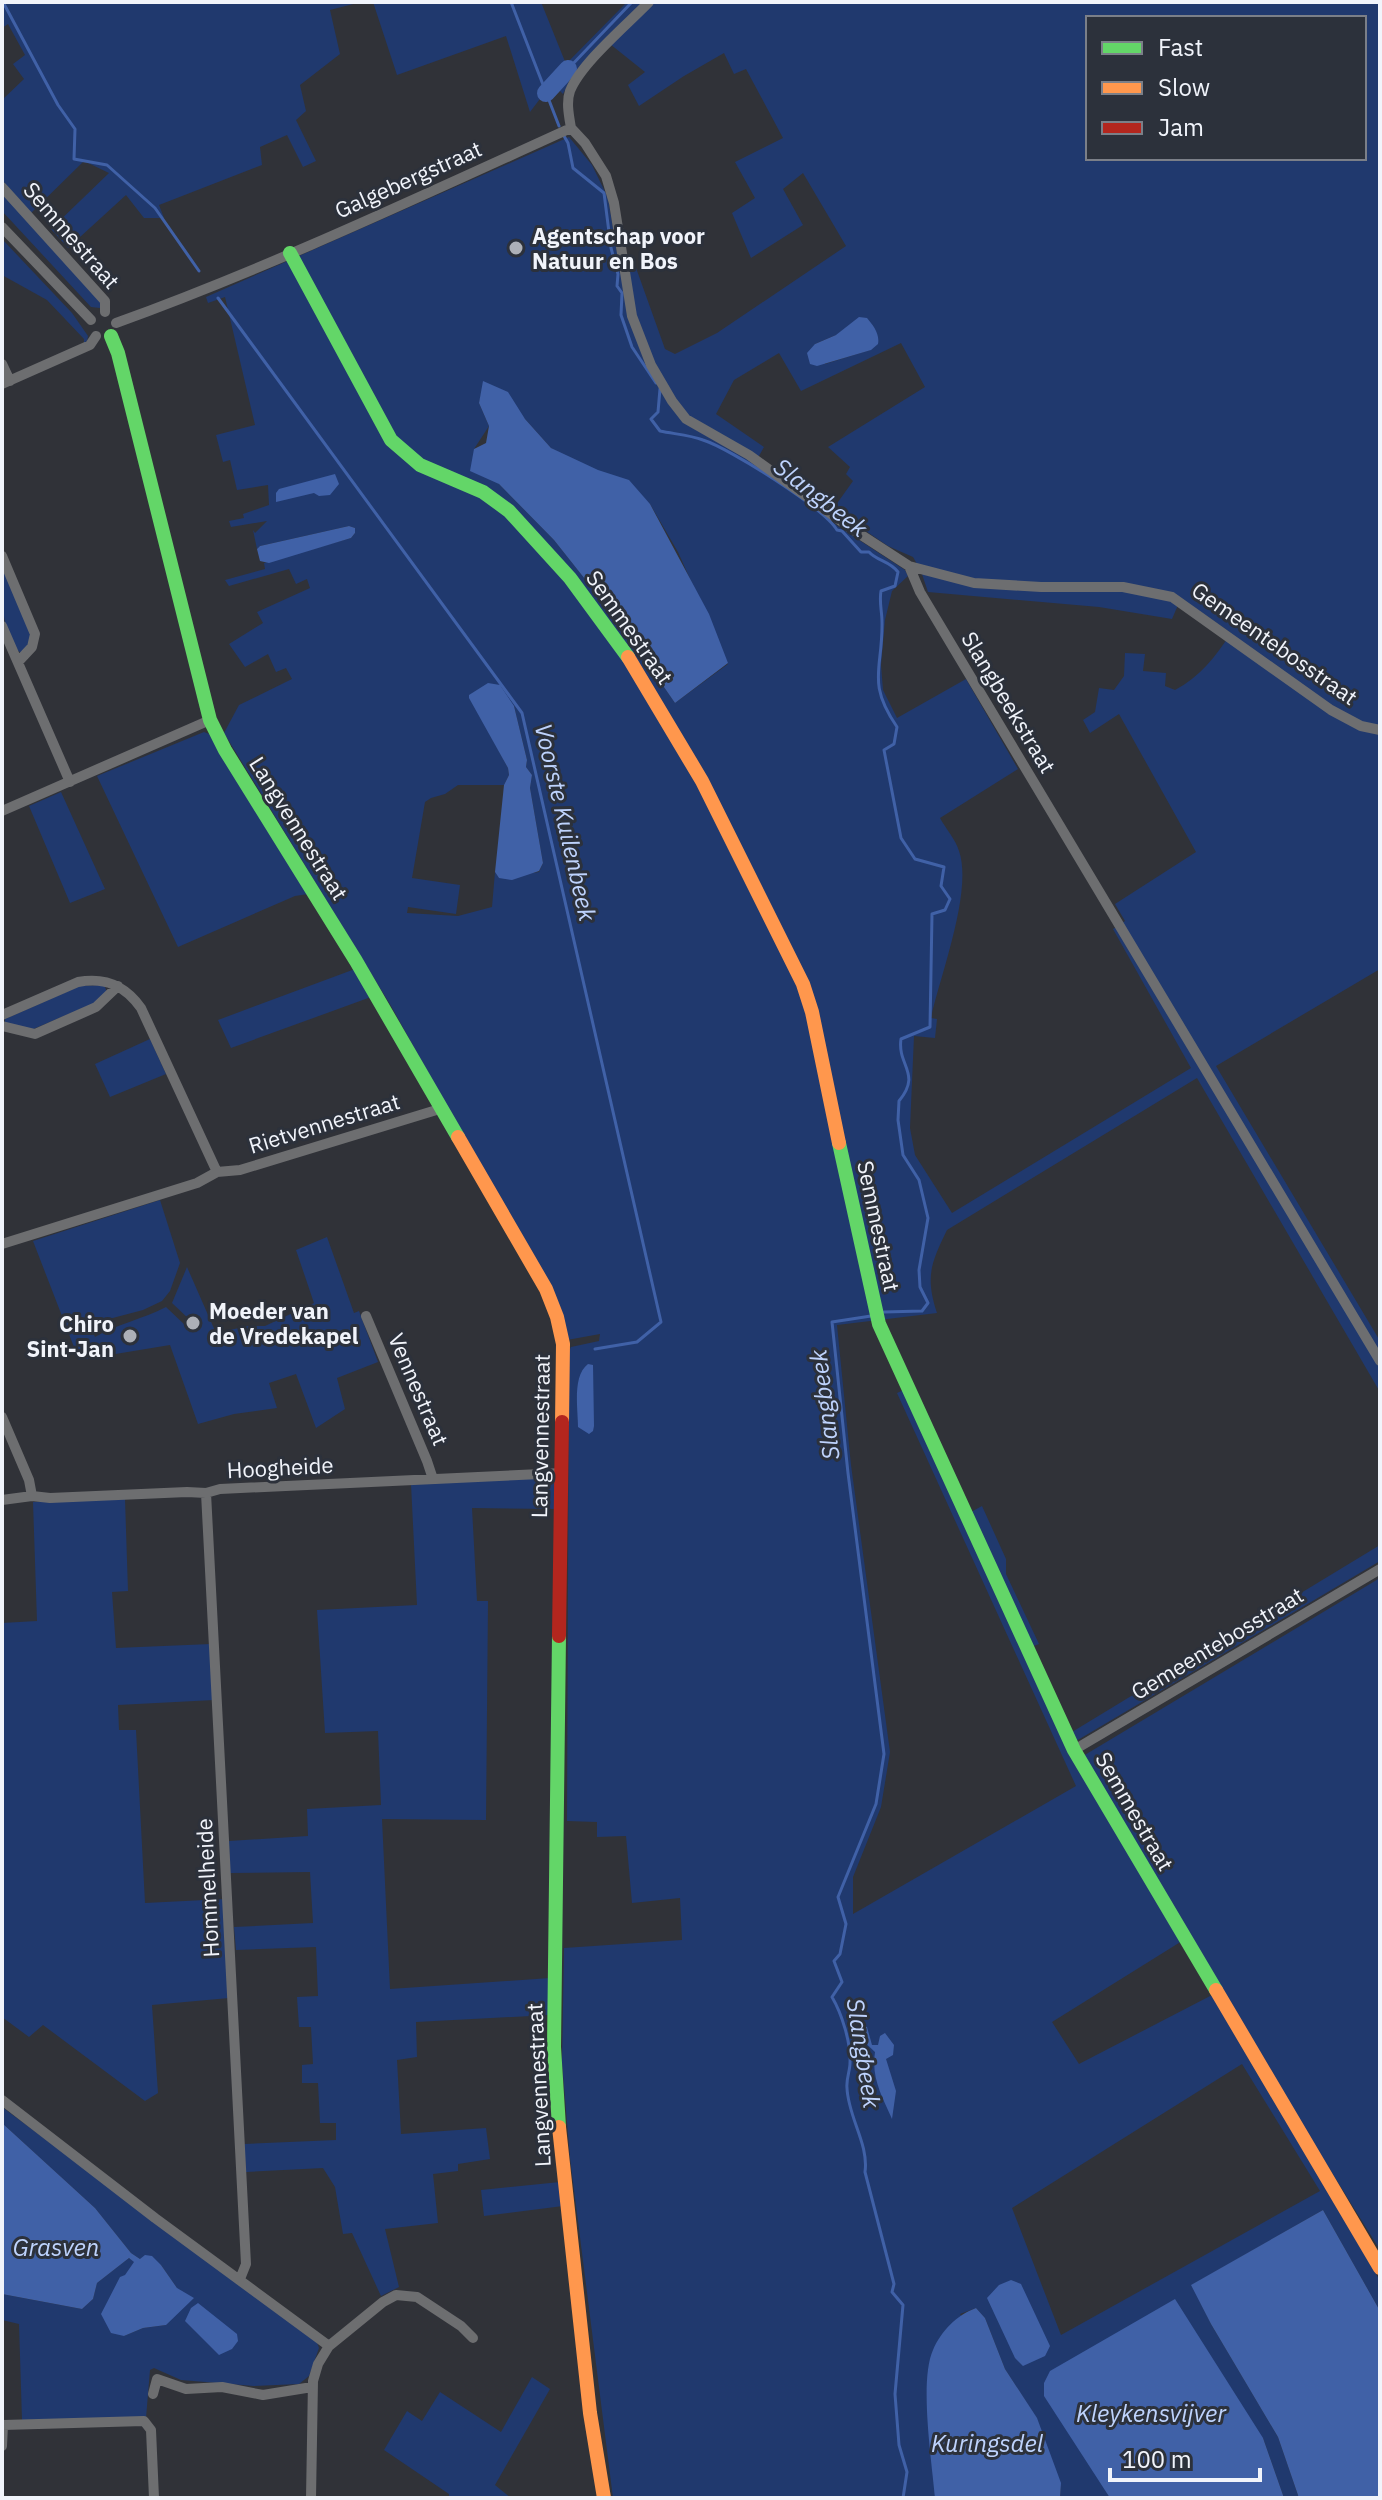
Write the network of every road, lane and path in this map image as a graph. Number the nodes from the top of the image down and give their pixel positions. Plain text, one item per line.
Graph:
1 (649, 2) edge
2 (571, 128) junction
3 (2, 187) edge
4 (2, 227) edge
5 (290, 253) junction
6 (105, 312) junction
7 (91, 320) junction
8 (108, 332) junction
9 (2, 364) edge
10 (6, 383) edge
11 (2, 556) edge
12 (909, 566) junction
13 (2, 626) edge
14 (18, 662) junction
15 (210, 720) junction
16 (1380, 730) edge
17 (70, 782) junction
18 (2, 811) edge
19 (118, 986) junction
20 (2, 1015) edge
21 (2, 1026) edge
22 (443, 1108) junction
23 (217, 1172) junction
24 (2, 1244) edge
25 (366, 1316) dead end
26 (1380, 1361) edge
27 (2, 1417) edge
28 (562, 1473) junction
29 (433, 1479) junction
30 (206, 1493) junction
31 (32, 1496) junction
32 (2, 1500) edge
33 (1380, 1569) edge
34 (1074, 1750) junction
35 (2, 2100) edge
36 (1380, 2268) edge
37 (240, 2279) junction
38 (473, 2338) dead end
39 (329, 2346) junction
40 (312, 2387) junction
41 (153, 2394) dead end
42 (2, 2446) edge
43 (154, 2498) edge
44 (311, 2498) edge
45 (604, 2498) edge

1 - 2 street
2 - 5 street, Galgebergstraat
2 - 12 street
3 - 6 street, Semmestraat
4 - 7 street
5 - 8 street, Galgebergstraat
5 - 34 street, Semmestraat
6 - 7 street
6 - 8 street, Semmestraat
7 - 8 street
8 - 10 street, Galgebergstraat
8 - 15 street, Langvennestraat
9 - 10 street
11 - 14 street
12 - 16 street, Gemeentebosstraat
12 - 26 street, Slangbeekstraat
13 - 14 street
14 - 17 street
15 - 17 street
15 - 22 street, Langvennestraat
17 - 18 street
19 - 20 street
19 - 21 street
19 - 23 street
22 - 23 street, Rietvennestraat
22 - 28 street, Langvennestraat
23 - 24 street, Rietvennestraat
25 - 29 street, Vennestraat
27 - 31 street
28 - 29 street, Hoogheide
28 - 45 street, Langvennestraat
29 - 30 street, Hoogheide
30 - 31 street, Hoogheide
30 - 37 street, Hommelheide
31 - 32 street, Hoogheide
33 - 34 street, Gemeentebosstraat
34 - 36 street, Semmestraat
35 - 37 street
37 - 39 street
38 - 39 street
39 - 40 street
40 - 41 street
40 - 44 street
42 - 43 street

